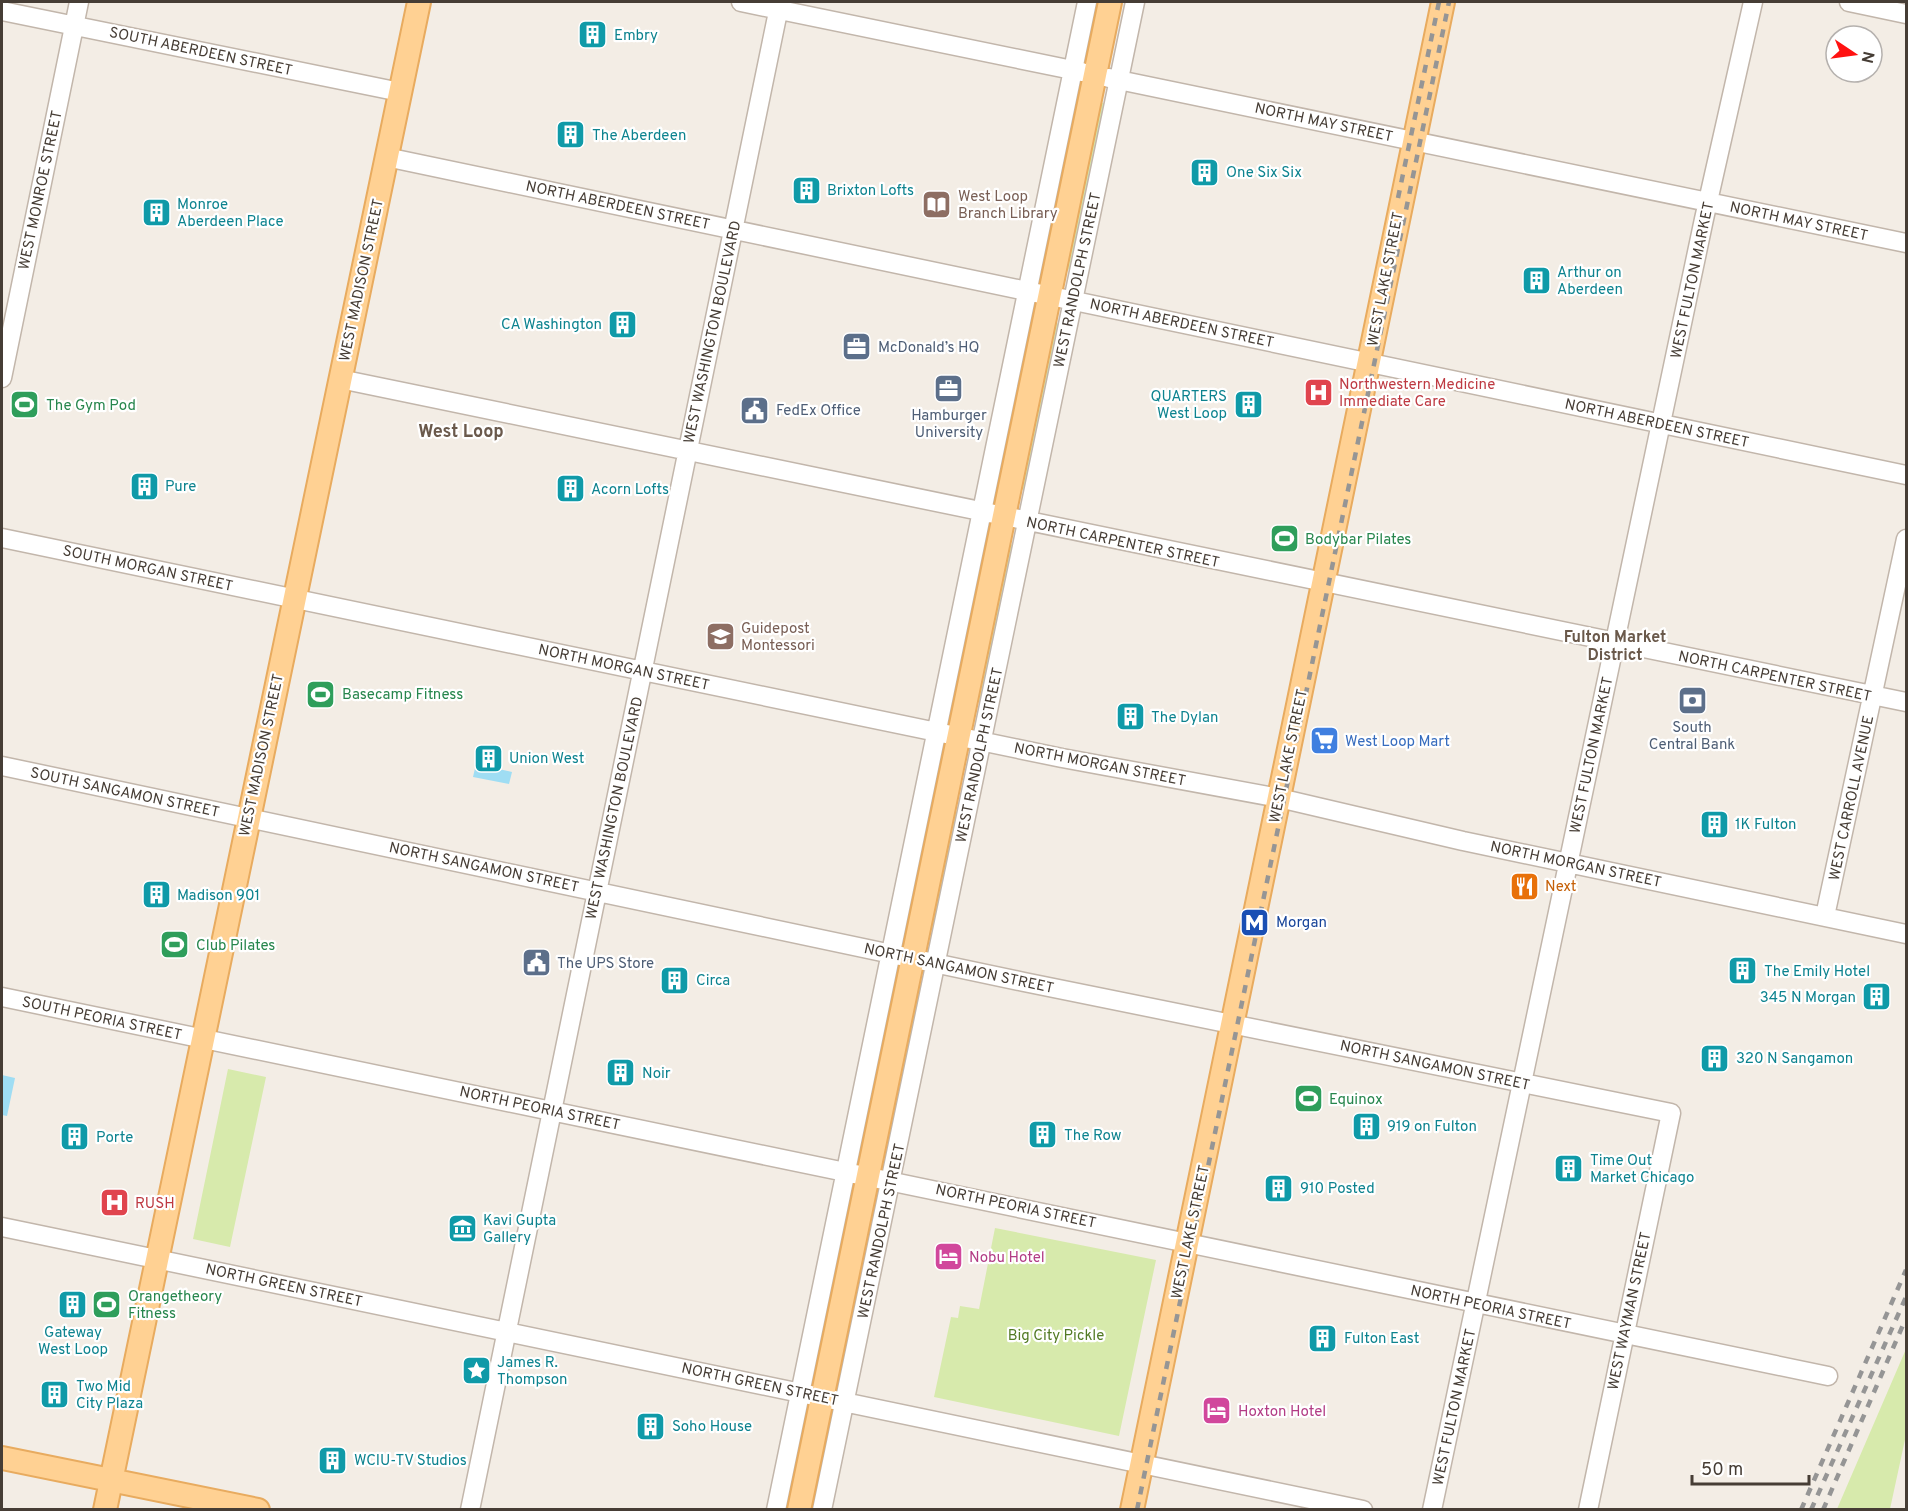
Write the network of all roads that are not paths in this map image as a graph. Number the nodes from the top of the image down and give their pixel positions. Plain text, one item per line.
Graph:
1 (80, 2) edge
2 (419, 2) edge
3 (741, 2) edge
4 (1087, 2) edge
5 (1110, 2) edge
6 (1135, 2) edge
7 (1443, 2) edge
8 (1753, 2) edge
9 (1849, 2) edge
10 (779, 5) edge
11 (2, 11) edge
12 (1906, 14) edge
13 (75, 25) junction
14 (1072, 70) junction
15 (1095, 75) junction
16 (1119, 80) junction
17 (400, 92) junction
18 (1414, 141) junction
19 (386, 157) junction
20 (1708, 202) junction
21 (734, 230) junction
22 (1906, 243) edge
23 (1027, 291) junction
24 (1049, 296) junction
25 (1072, 301) junction
26 (1368, 363) junction
27 (2, 378) edge
28 (340, 378) junction
29 (1661, 424) junction
30 (688, 451) junction
31 (1906, 475) edge
32 (980, 513) junction
33 (1004, 517) junction
34 (1026, 522) junction
35 (2, 538) edge
36 (1906, 539) edge
37 (1323, 583) junction
38 (294, 597) junction
39 (1614, 643) junction
40 (643, 671) junction
41 (1873, 696) junction
42 (1906, 702) edge
43 (937, 732) junction
44 (959, 736) junction
45 (982, 741) junction
46 (2, 766) edge
47 (1279, 798) junction
48 (249, 817) junction
49 (1569, 863) junction
50 (597, 891) junction
51 (1825, 916) junction
52 (1906, 934) edge
53 (903, 956) junction
54 (936, 963) junction
55 (2, 997) edge
56 (1233, 1023) junction
57 (203, 1039) junction
58 (1522, 1084) junction
59 (551, 1111) junction
60 (1671, 1113) joint
61 (846, 1172) junction
62 (868, 1176) junction
63 (892, 1181) junction
64 (2, 1227) edge
65 (1188, 1242) junction
66 (157, 1259) junction
67 (1476, 1305) junction
68 (506, 1331) junction
69 (1625, 1334) junction
70 (1828, 1376) dead end
71 (800, 1392) junction
72 (834, 1399) junction
73 (2, 1458) edge
74 (1142, 1464) junction
75 (111, 1480) junction
76 (105, 1509) edge
77 (258, 1509) edge
78 (470, 1509) edge
79 (776, 1509) edge
80 (800, 1509) edge
81 (822, 1509) edge
82 (1132, 1509) edge
83 (1363, 1509) edge
84 (1432, 1509) edge
85 (1588, 1509) edge

1 - 13 street, WEST MONROE STREET
2 - 17 main road, WEST MADISON STREET
3 - 10 street, NORTH MAY STREET
4 - 14 street, WEST RANDOLPH STREET
5 - 15 main road, WEST RANDOLPH STREET
6 - 16 street, WEST RANDOLPH STREET
7 - 18 main road, WEST LAKE STREET
8 - 20 street, WEST FULTON MARKET
9 - 12 street
10 - 14 street, NORTH MAY STREET
10 - 21 street, WEST WASHINGTON BOULEVARD
11 - 13 street, SOUTH ABERDEEN STREET
13 - 17 street, SOUTH ABERDEEN STREET
13 - 27 street, WEST MONROE STREET
14 - 15 street, NORTH MAY STREET
14 - 23 street, WEST RANDOLPH STREET
15 - 16 street, NORTH MAY STREET
15 - 24 main road, WEST RANDOLPH STREET
16 - 18 street, NORTH MAY STREET
16 - 25 street, WEST RANDOLPH STREET
17 - 19 main road, WEST MADISON STREET
18 - 20 street, NORTH MAY STREET
18 - 26 main road, WEST LAKE STREET
19 - 21 street, NORTH ABERDEEN STREET
19 - 28 main road, WEST MADISON STREET
20 - 22 street, NORTH MAY STREET
20 - 29 street, WEST FULTON MARKET
21 - 23 street, NORTH ABERDEEN STREET
21 - 30 street, WEST WASHINGTON BOULEVARD
23 - 24 street, NORTH ABERDEEN STREET
23 - 32 street, WEST RANDOLPH STREET
24 - 25 street, NORTH ABERDEEN STREET
24 - 33 main road, WEST RANDOLPH STREET
25 - 26 street, NORTH ABERDEEN STREET
25 - 34 street, WEST RANDOLPH STREET
26 - 29 street, NORTH ABERDEEN STREET
26 - 37 main road, WEST LAKE STREET
28 - 30 street, NORTH CARPENTER STREET
28 - 38 main road, WEST MADISON STREET
29 - 31 street, NORTH ABERDEEN STREET
29 - 39 street, WEST FULTON MARKET
30 - 32 street, NORTH CARPENTER STREET
30 - 40 street, WEST WASHINGTON BOULEVARD
32 - 33 street, NORTH CARPENTER STREET
32 - 43 street, WEST RANDOLPH STREET
33 - 34 street, NORTH CARPENTER STREET
33 - 44 main road, WEST RANDOLPH STREET
34 - 37 street, NORTH CARPENTER STREET
34 - 45 street, WEST RANDOLPH STREET
35 - 38 street, SOUTH MORGAN STREET
36 - 41 street, WEST CARROLL AVENUE
37 - 39 street, NORTH CARPENTER STREET
37 - 47 main road, WEST LAKE STREET
38 - 40 street, NORTH MORGAN STREET
38 - 48 main road, WEST MADISON STREET
39 - 41 street, NORTH CARPENTER STREET
39 - 49 street, WEST FULTON MARKET
40 - 43 street, NORTH MORGAN STREET
40 - 50 street, WEST WASHINGTON BOULEVARD
41 - 42 street, NORTH CARPENTER STREET
41 - 51 street, WEST CARROLL AVENUE
43 - 44 street, NORTH MORGAN STREET
43 - 53 street, WEST RANDOLPH STREET
44 - 45 street, NORTH MORGAN STREET
44 - 53 main road, WEST RANDOLPH STREET
45 - 47 street, NORTH MORGAN STREET
45 - 54 street, WEST RANDOLPH STREET
46 - 48 street, SOUTH SANGAMON STREET
47 - 49 street, NORTH MORGAN STREET
47 - 56 main road, WEST LAKE STREET
48 - 50 street, NORTH SANGAMON STREET
48 - 57 main road, WEST MADISON STREET
49 - 51 street, NORTH MORGAN STREET
49 - 58 street, WEST FULTON MARKET
50 - 53 street, NORTH SANGAMON STREET
50 - 59 street, WEST WASHINGTON BOULEVARD
51 - 52 street, NORTH MORGAN STREET
53 - 54 street, NORTH SANGAMON STREET
53 - 61 street, WEST RANDOLPH STREET
53 - 62 main road, WEST RANDOLPH STREET
54 - 56 street, NORTH SANGAMON STREET
54 - 63 street, WEST RANDOLPH STREET
55 - 57 street, SOUTH PEORIA STREET
56 - 58 street, NORTH SANGAMON STREET
56 - 65 main road, WEST LAKE STREET
57 - 59 street, NORTH PEORIA STREET
57 - 66 main road, WEST MADISON STREET
58 - 60 street, NORTH SANGAMON STREET
58 - 67 street, WEST FULTON MARKET
59 - 61 street, NORTH PEORIA STREET
59 - 68 street, WEST WASHINGTON BOULEVARD
60 - 69 street, WEST WAYMAN STREET
61 - 62 street, NORTH PEORIA STREET
61 - 71 street, WEST RANDOLPH STREET
62 - 63 street, NORTH PEORIA STREET
62 - 72 main road, WEST RANDOLPH STREET
63 - 65 street, NORTH PEORIA STREET
63 - 72 street, WEST RANDOLPH STREET
64 - 66 street, NORTH GREEN STREET
65 - 67 street, NORTH PEORIA STREET
65 - 74 main road, WEST LAKE STREET
66 - 68 street, NORTH GREEN STREET
66 - 75 main road, WEST MADISON STREET
67 - 69 street, NORTH PEORIA STREET
67 - 84 street, WEST FULTON MARKET
68 - 71 street, NORTH GREEN STREET
68 - 78 street, WEST WASHINGTON BOULEVARD
69 - 70 street, NORTH PEORIA STREET
69 - 85 street, WEST WAYMAN STREET
71 - 72 street, NORTH GREEN STREET
71 - 79 street, WEST RANDOLPH STREET
72 - 74 street, NORTH GREEN STREET
72 - 80 main road, WEST RANDOLPH STREET
72 - 81 street, WEST RANDOLPH STREET
73 - 75 main road
74 - 82 main road, WEST LAKE STREET
74 - 83 street, NORTH GREEN STREET
75 - 76 main road, WEST MADISON STREET
75 - 77 main road

